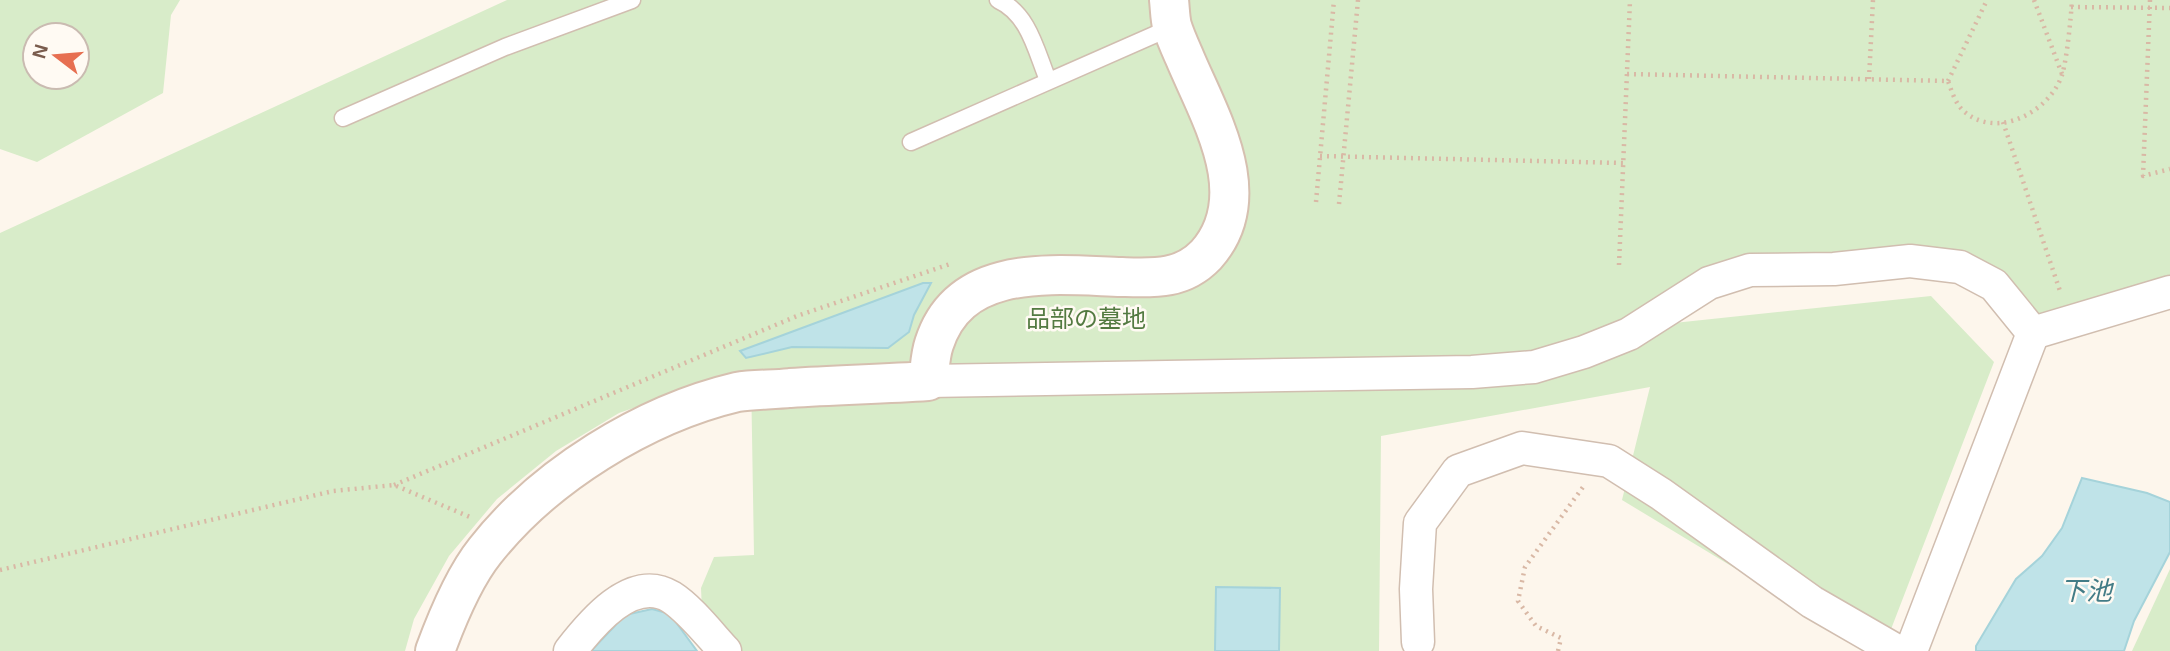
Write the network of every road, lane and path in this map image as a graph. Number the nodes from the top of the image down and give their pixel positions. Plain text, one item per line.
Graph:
1 (632, 0) edge
2 (998, 0) edge
3 (1334, 0) edge
4 (1358, 0) edge
5 (1630, 0) edge
6 (1873, 0) edge
7 (1987, 0) edge
8 (2034, 0) edge
9 (2150, 0) edge
10 (2072, 3) edge
11 (2150, 8) junction
12 (2170, 8) edge
13 (1171, 14) edge
14 (1627, 74) junction
15 (2062, 75) junction
16 (1869, 79) junction
17 (1048, 80) junction
18 (1948, 81) junction
19 (343, 118) dead end
20 (2003, 122) junction
21 (911, 142) dead end
22 (1320, 156) junction
23 (1343, 158) junction
24 (1623, 163) junction
25 (2170, 169) edge
26 (1316, 201) dead end
27 (1339, 204) dead end
28 (966, 261) dead end
29 (1619, 265) dead end
30 (2056, 278) dead end
31 (2170, 292) edge
32 (2033, 333) junction
33 (929, 381) junction
34 (1609, 461) junction
35 (394, 485) junction
36 (503, 531) junction
37 (0, 570) edge
38 (1418, 642) dead end
39 (435, 651) edge
40 (570, 651) edge
41 (725, 651) edge
42 (1558, 651) edge
43 (1897, 651) edge
44 (1911, 651) edge

1 - 19 lane
2 - 17 lane
3 - 22 path
4 - 23 path
5 - 14 path
6 - 16 path
7 - 18 path
8 - 15 path
9 - 11 path
10 - 11 path
10 - 15 path
11 - 12 path
11 - 25 path
13 - 17 lane
13 - 33 street
14 - 16 path
14 - 24 path
15 - 20 path
16 - 18 path
17 - 21 lane
18 - 20 path
20 - 30 path
22 - 23 path
22 - 26 path
23 - 24 path
23 - 27 path
24 - 29 path
28 - 35 path
31 - 32 street
32 - 33 street
32 - 44 street
33 - 36 street
34 - 38 street
34 - 42 path
34 - 43 street
35 - 36 path
35 - 37 path
36 - 39 street
40 - 41 street

